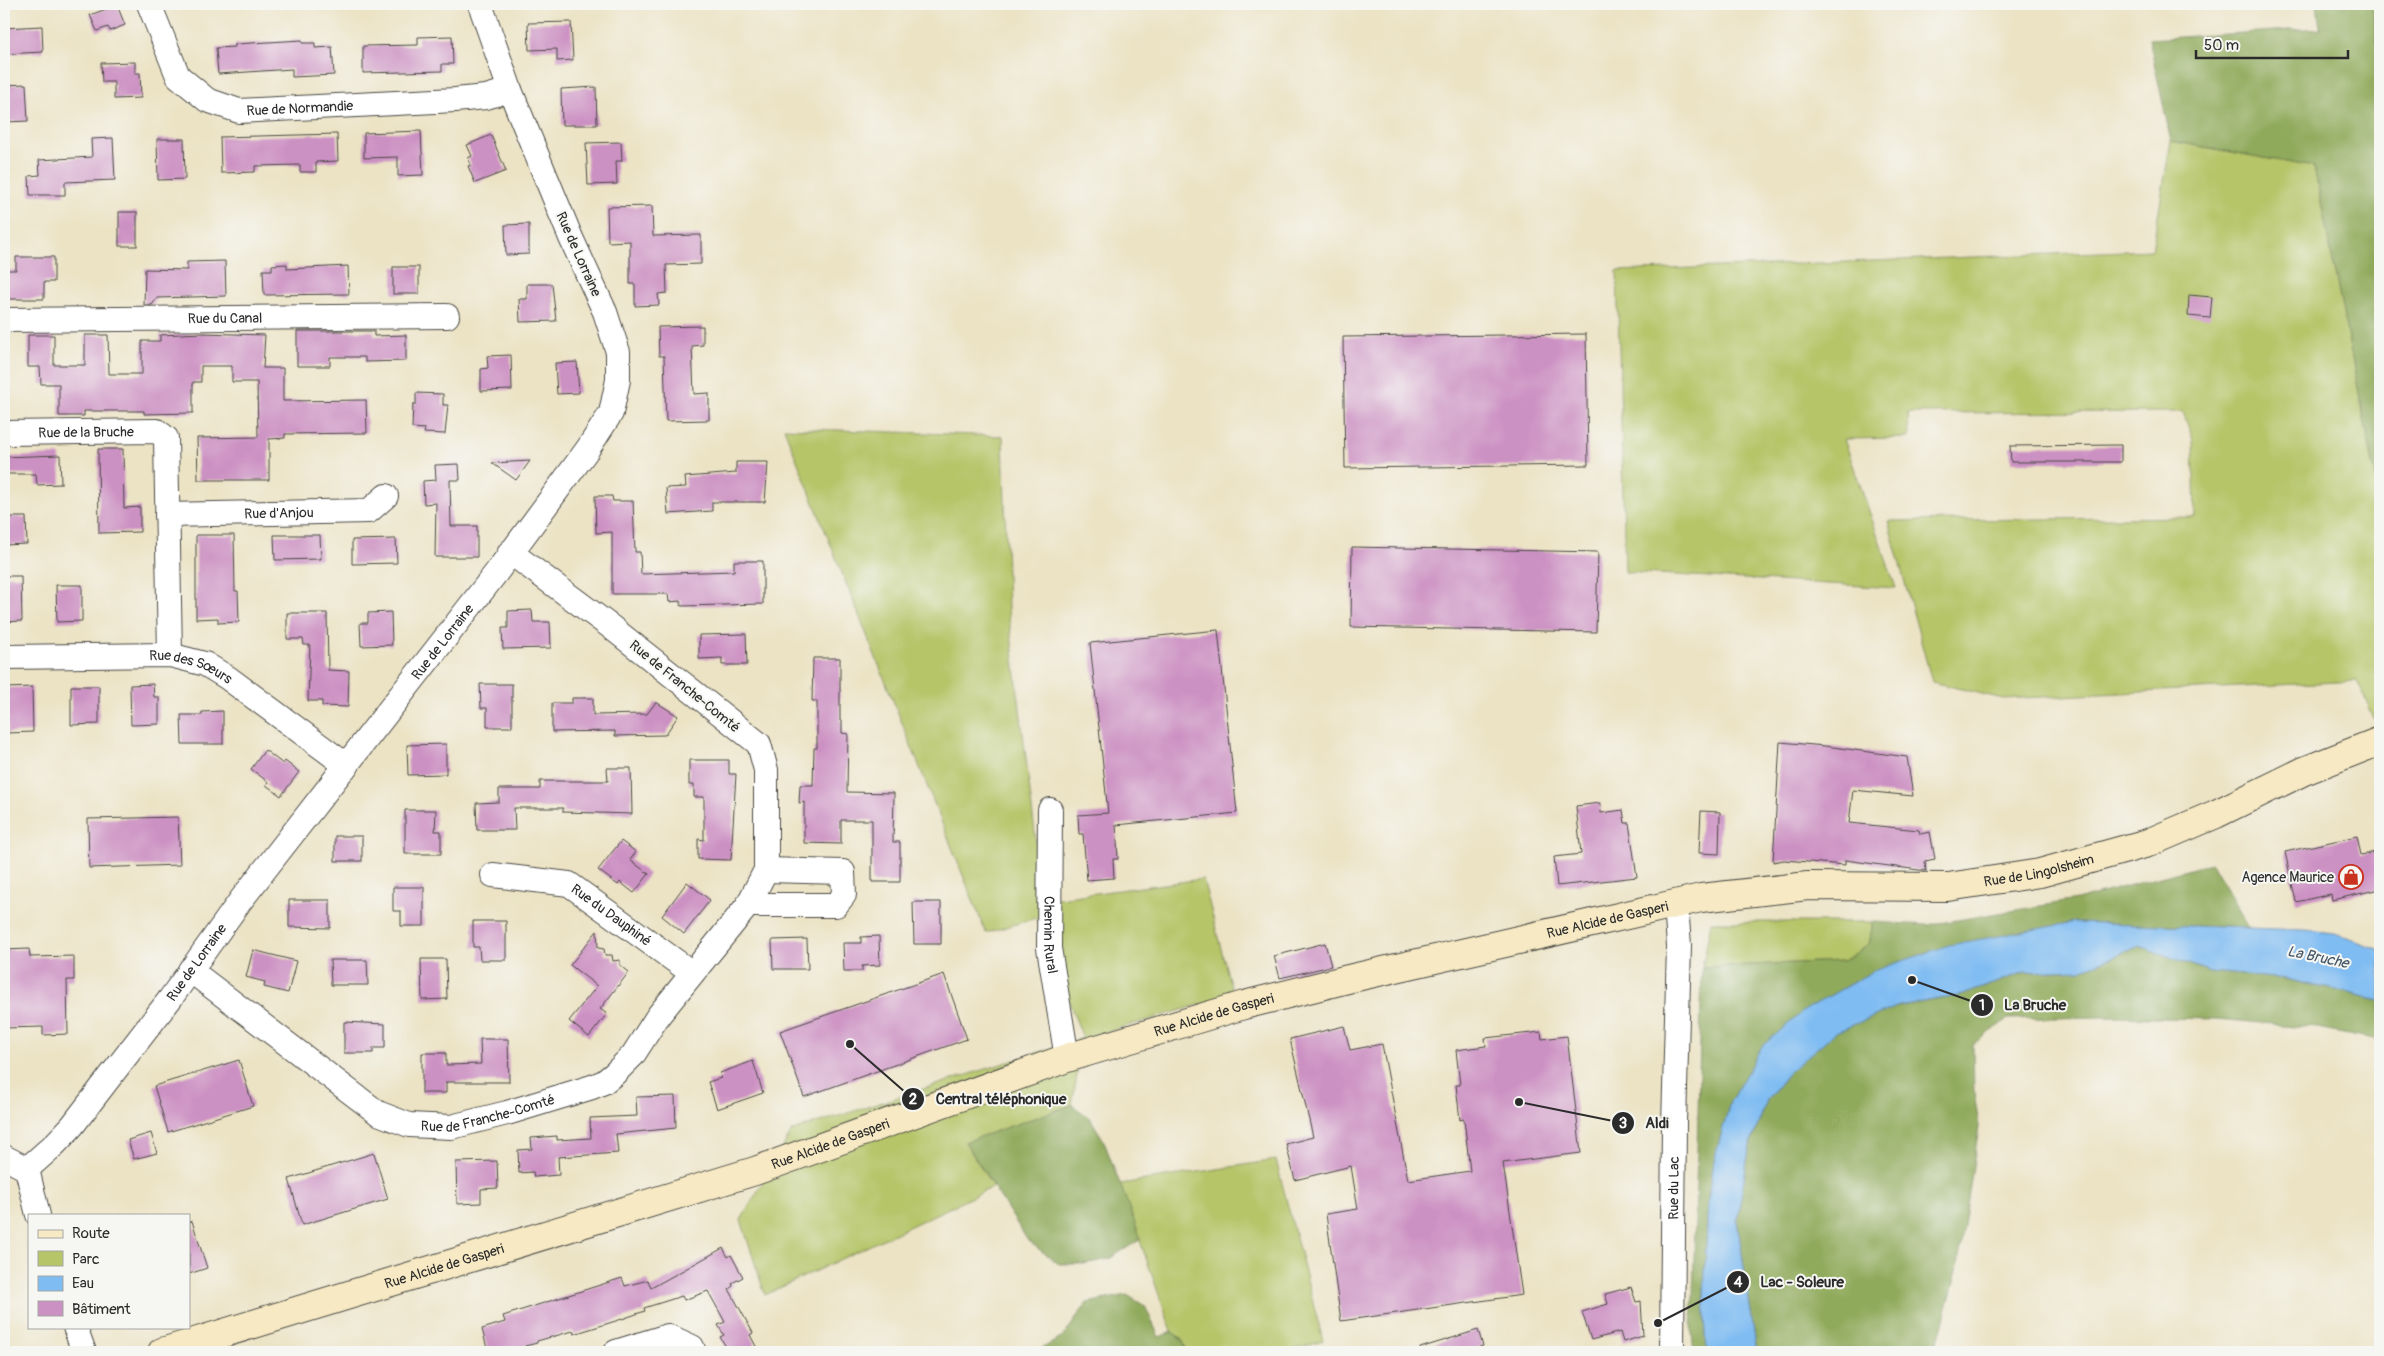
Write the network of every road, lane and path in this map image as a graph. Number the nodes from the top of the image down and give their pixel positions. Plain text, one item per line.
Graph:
1 (149, 4) edge
2 (480, 4) edge
3 (510, 90) junction
4 (447, 316) dead end
5 (4, 320) edge
6 (4, 433) edge
7 (386, 496) dead end
8 (167, 516) junction
9 (510, 552) junction
10 (170, 655) junction
11 (4, 657) edge
12 (2380, 741) edge
13 (347, 766) junction
14 (1050, 810) dead end
15 (766, 870) junction
16 (493, 875) dead end
17 (1676, 904) junction
18 (748, 905) junction
19 (190, 970) junction
20 (692, 973) junction
21 (1067, 1058) junction
22 (4, 1157) edge
23 (27, 1169) junction
24 (38, 1214) edge
25 (75, 1328) edge
26 (84, 1352) edge
27 (162, 1352) edge
28 (616, 1352) edge
29 (694, 1352) edge
30 (1672, 1352) edge

1 - 3 street, Rue de Normandie
2 - 3 street, Rue de Lorraine
3 - 9 street, Rue de Lorraine
4 - 5 street, Rue du Canal
6 - 8 street, Rue de la Bruche
7 - 8 street, Rue d'Anjou
8 - 10 street
9 - 13 street, Rue de Lorraine
9 - 15 street, Rue de Franche-Comté
10 - 11 street, Rue des Sœurs
10 - 13 street, Rue des Sœurs
12 - 17 main road, Rue de Lingolsheim
13 - 19 street, Rue de Lorraine
14 - 21 street, Chemin Rural
15 - 18 street, Rue de Franche-Comté
15 - 18 street
16 - 20 street, Rue du Dauphiné
17 - 21 main road, Rue Alcide de Gasperi
17 - 30 street, Rue du Lac
18 - 20 street, Rue de Franche-Comté
19 - 20 street, Rue de Franche-Comté
19 - 23 street, Rue de Lorraine
21 - 27 main road, Rue Alcide de Gasperi
22 - 23 street
23 - 24 street
25 - 26 street
28 - 29 street

